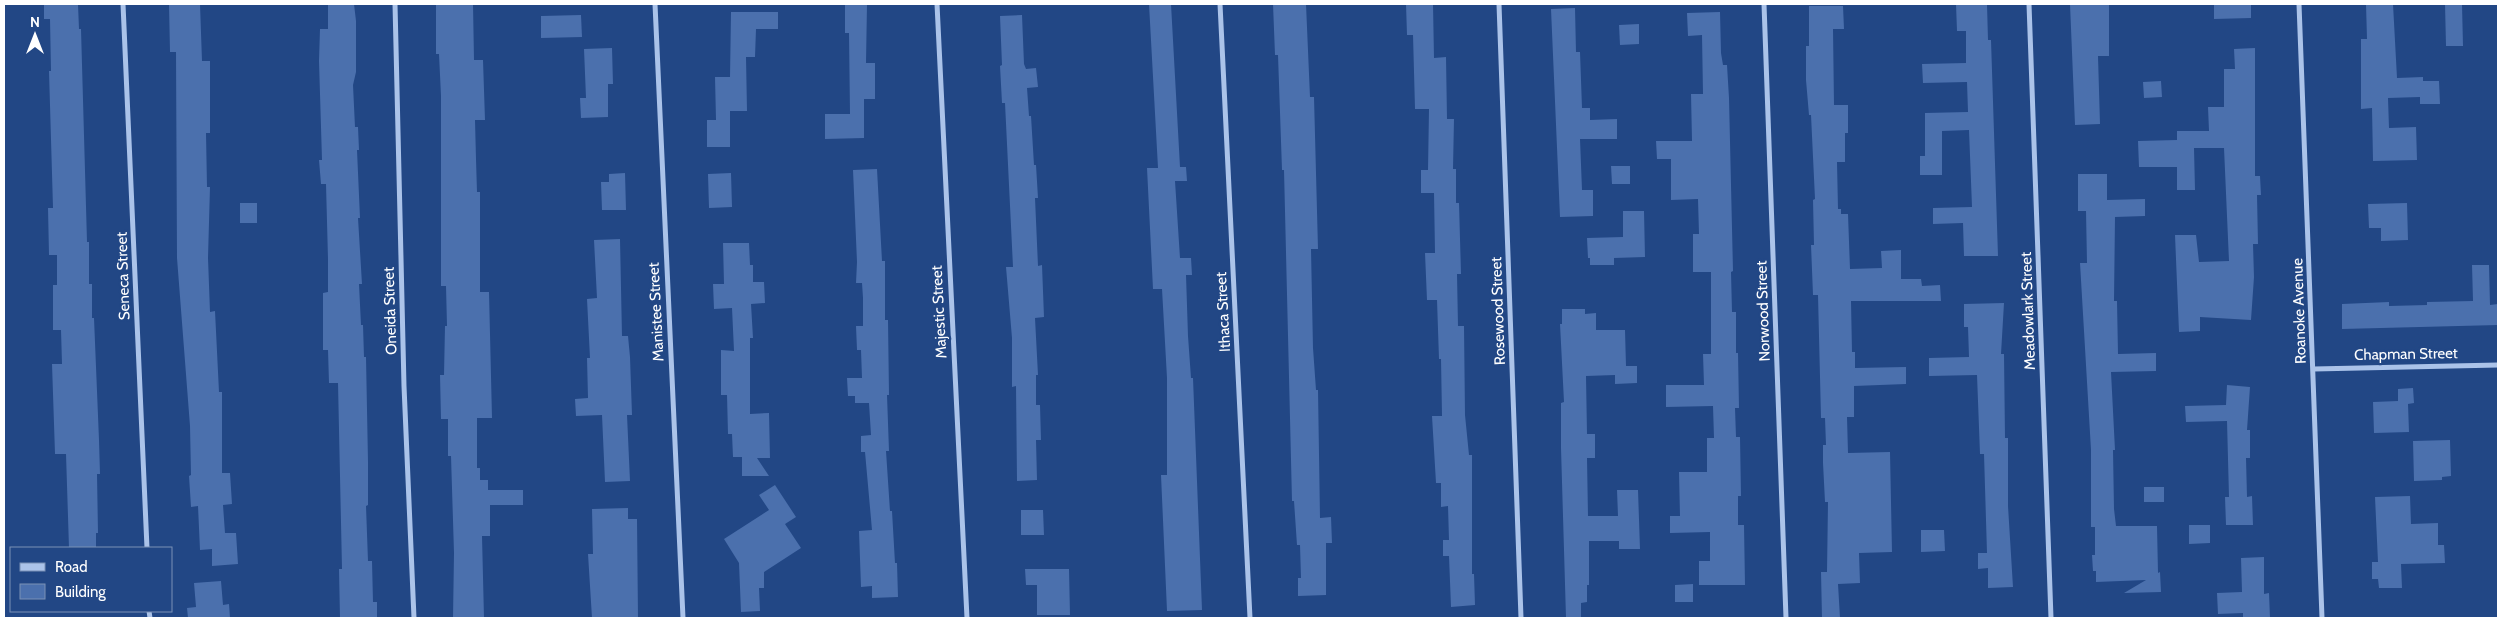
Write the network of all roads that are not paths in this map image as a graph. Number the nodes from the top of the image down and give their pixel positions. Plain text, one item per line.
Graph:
1 (123, 4) edge
2 (396, 4) edge
3 (655, 4) edge
4 (937, 4) edge
5 (1220, 4) edge
6 (1500, 4) edge
7 (1764, 4) edge
8 (2029, 4) edge
9 (2299, 4) edge
10 (2498, 365) edge
11 (2314, 369) junction
12 (147, 547) edge
13 (414, 618) edge
14 (683, 618) edge
15 (966, 618) edge
16 (1250, 618) edge
17 (1521, 618) edge
18 (1786, 618) edge
19 (2051, 618) edge
20 (2322, 618) edge

1 - 12 street, Seneca Street
2 - 13 street, Oneida Street
3 - 14 street, Manistee Street
4 - 15 street, Majestic Street
5 - 16 street, Ithaca Street
6 - 17 street, Rosewood Street
7 - 18 street, Norwood Street
8 - 19 street, Meadowlark Street
9 - 11 street, Roanoke Avenue
10 - 11 street, Chapman Street
11 - 20 street, Roanoke Avenue

